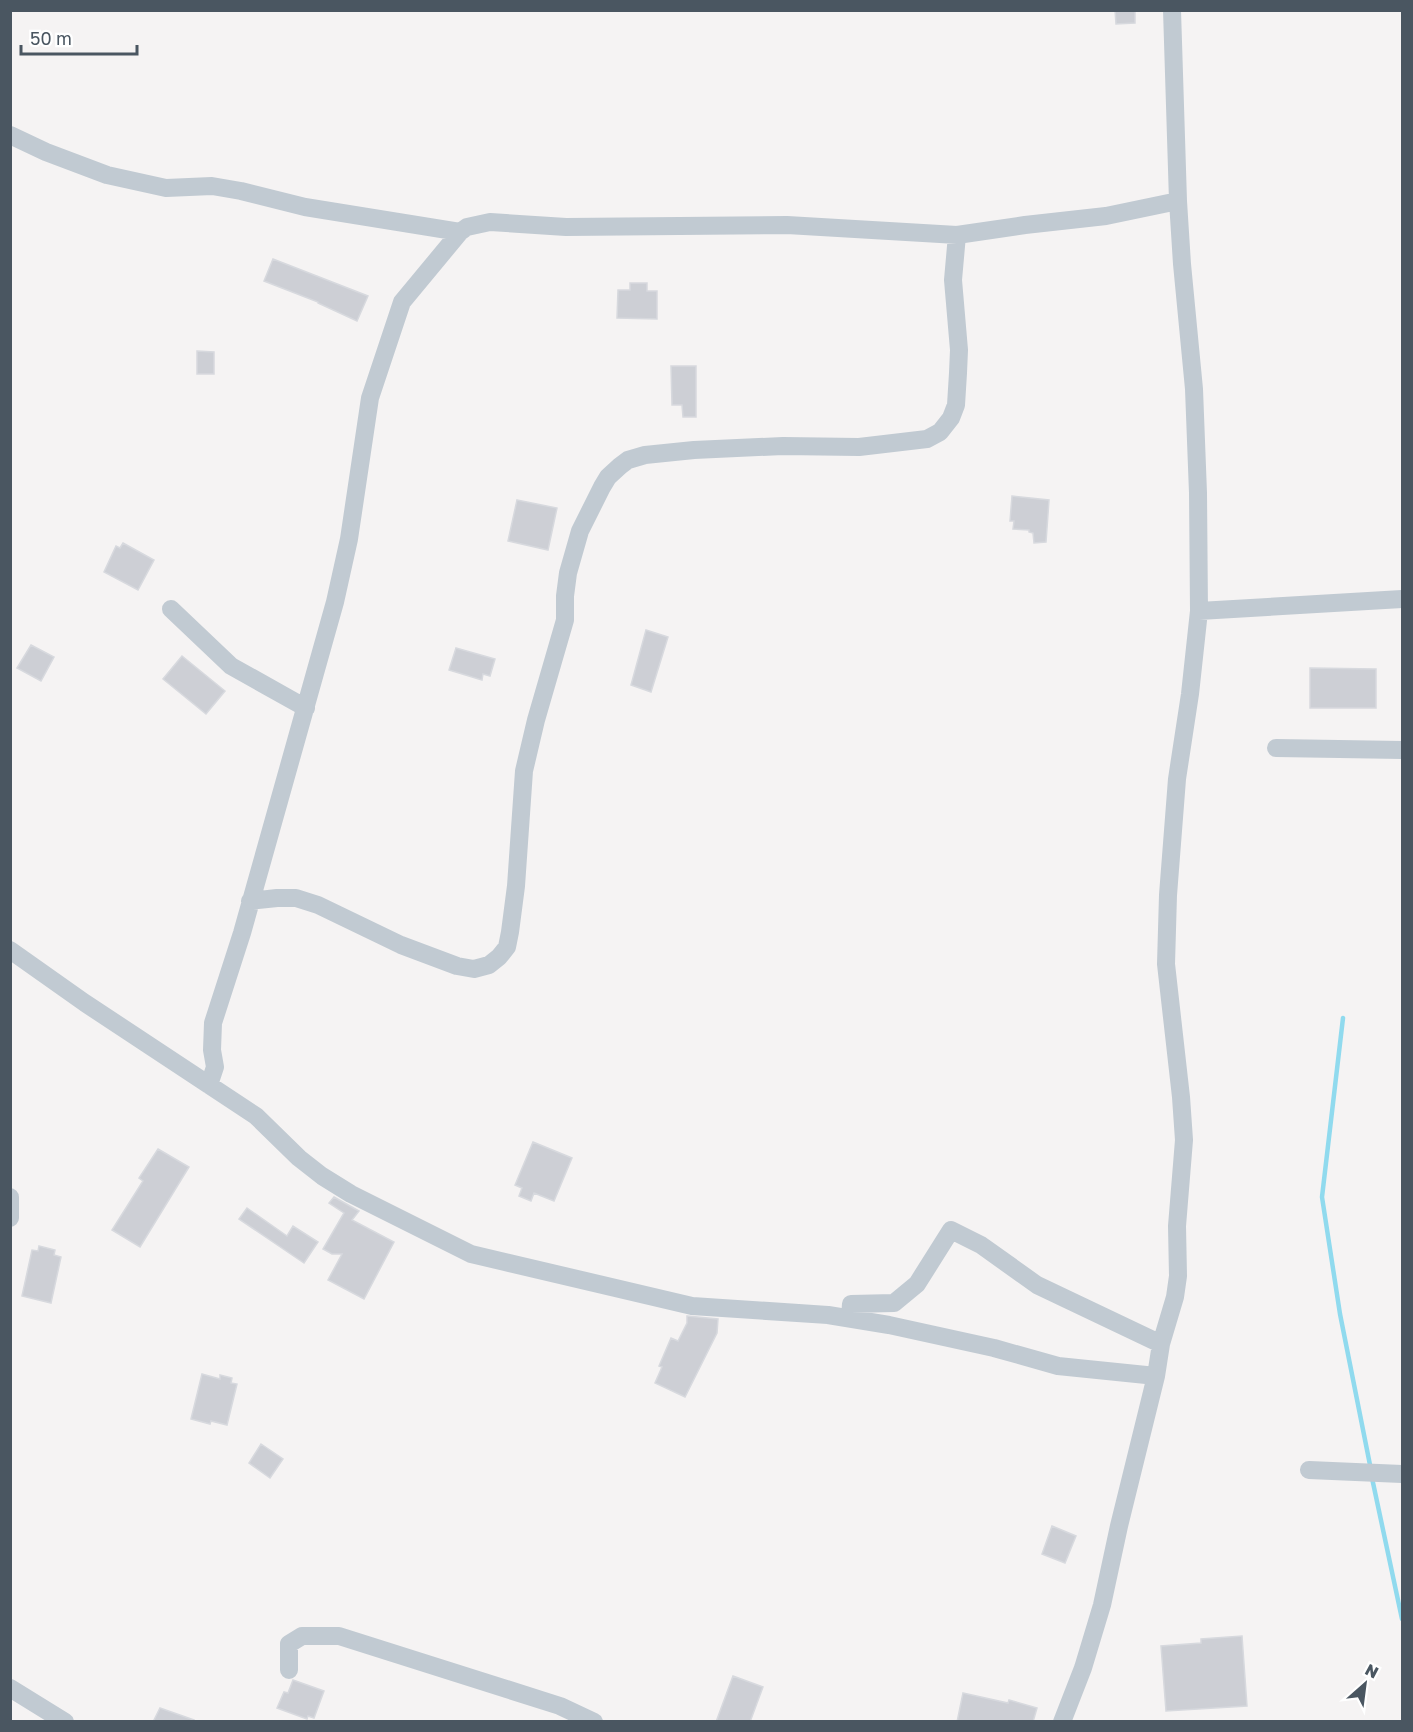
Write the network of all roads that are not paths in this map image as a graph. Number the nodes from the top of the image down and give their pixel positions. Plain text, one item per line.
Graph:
1 (1172, 10) edge
2 (10, 135) edge
3 (1178, 201) junction
4 (460, 232) junction
5 (957, 235) junction
6 (1402, 598) edge
7 (171, 609) dead end
8 (1198, 611) junction
9 (306, 708) junction
10 (1276, 748) dead end
11 (1402, 750) edge
12 (250, 901) junction
13 (10, 950) edge
14 (209, 1085) junction
15 (10, 1197) edge
16 (10, 1218) edge
17 (850, 1318) junction
18 (1161, 1344) junction
19 (1156, 1377) junction
20 (1309, 1470) dead end
21 (1402, 1474) edge
22 (289, 1670) dead end
23 (10, 1688) edge
24 (40, 1715) edge
25 (65, 1722) edge
26 (594, 1722) edge
27 (1062, 1722) edge

1 - 3 street
2 - 4 street
3 - 5 street
3 - 8 street
4 - 5 street
4 - 9 street
5 - 12 street
6 - 8 street
7 - 9 street
8 - 18 street
9 - 12 street
10 - 11 street
12 - 14 street
13 - 14 street
14 - 17 street
15 - 16 street
17 - 18 street
17 - 19 street
18 - 19 street
19 - 27 street
20 - 21 street
22 - 26 street
23 - 24 street
24 - 25 street

